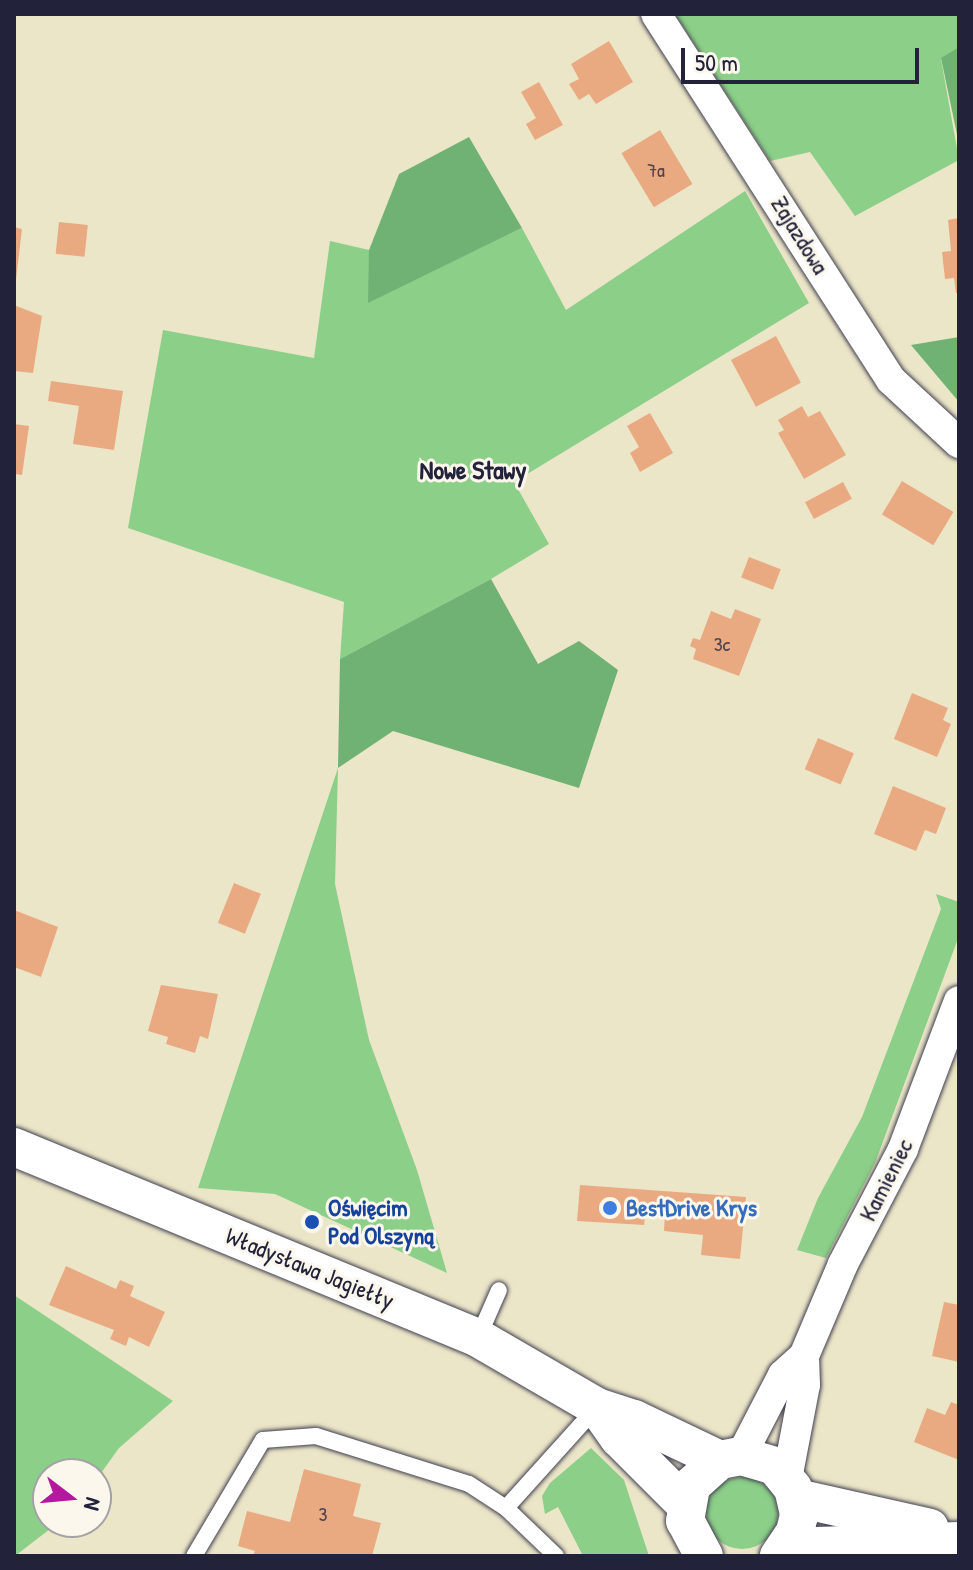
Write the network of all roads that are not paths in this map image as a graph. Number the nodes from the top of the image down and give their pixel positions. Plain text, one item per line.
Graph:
1 (656, 14) edge
2 (959, 443) edge
3 (959, 1001) edge
4 (14, 1147) edge
5 (499, 1290) dead end
6 (478, 1338) junction
7 (804, 1356) junction
8 (597, 1407) junction
9 (730, 1458) junction
10 (792, 1488) junction
11 (685, 1504) junction
12 (506, 1508) junction
13 (959, 1539) edge
14 (784, 1552) edge
15 (701, 1555) edge
16 (194, 1556) edge
17 (556, 1556) edge

1 - 2 street, Zajazdowa
3 - 7 street, Kamieniec
4 - 6 street, Władysława Jagiełły
5 - 6 lane
6 - 8 street, Władysława Jagiełły
7 - 9 street, Kamieniec
7 - 10 street, Kamieniec
8 - 9 street, Władysława Jagiełły
8 - 11 street, Władysława Jagiełły
8 - 12 lane
9 - 10 street, Władysława Jagiełły
9 - 11 street
10 - 13 street
10 - 14 street
11 - 15 street
12 - 16 lane
12 - 17 lane
13 - 14 street

